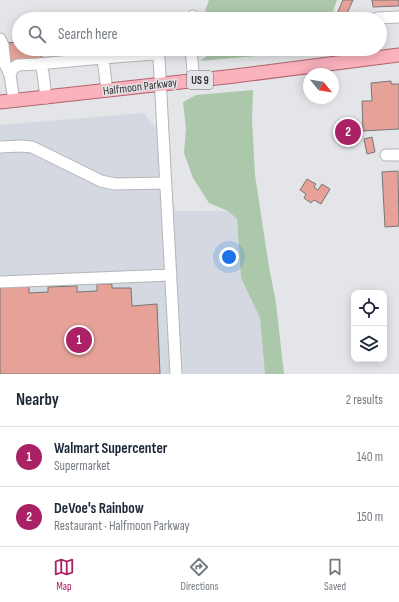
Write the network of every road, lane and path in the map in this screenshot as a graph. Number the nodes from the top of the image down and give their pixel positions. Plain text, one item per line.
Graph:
1 (387, 18) edge
2 (399, 18) edge
3 (0, 39) edge
4 (399, 55) edge
5 (128, 56) edge
6 (158, 56) edge
7 (192, 56) edge
8 (103, 58) junction
9 (38, 64) junction
10 (10, 75) junction
11 (194, 81) junction
12 (160, 84) junction
13 (107, 91) junction
14 (46, 98) junction
15 (14, 101) junction
16 (0, 102) edge
17 (0, 147) edge
18 (386, 155) dead end
19 (399, 155) edge
20 (166, 183) junction
21 (171, 275) junction
22 (0, 282) edge
23 (176, 374) edge

1 - 2 lane
3 - 10 lane
4 - 11 main road, Halfmoon Parkway / US 9
5 - 8 lane
6 - 12 lane
7 - 11 lane
8 - 9 lane
8 - 13 lane
9 - 10 lane
9 - 14 lane
10 - 15 lane
11 - 12 main road, Halfmoon Parkway / US 9
12 - 13 main road, Halfmoon Parkway / US 9
12 - 20 lane
13 - 14 main road, Halfmoon Parkway / US 9
14 - 15 main road, Halfmoon Parkway / US 9
15 - 16 main road, Halfmoon Parkway / US 9
17 - 20 lane
18 - 19 lane
20 - 21 lane
21 - 22 lane
21 - 23 lane

